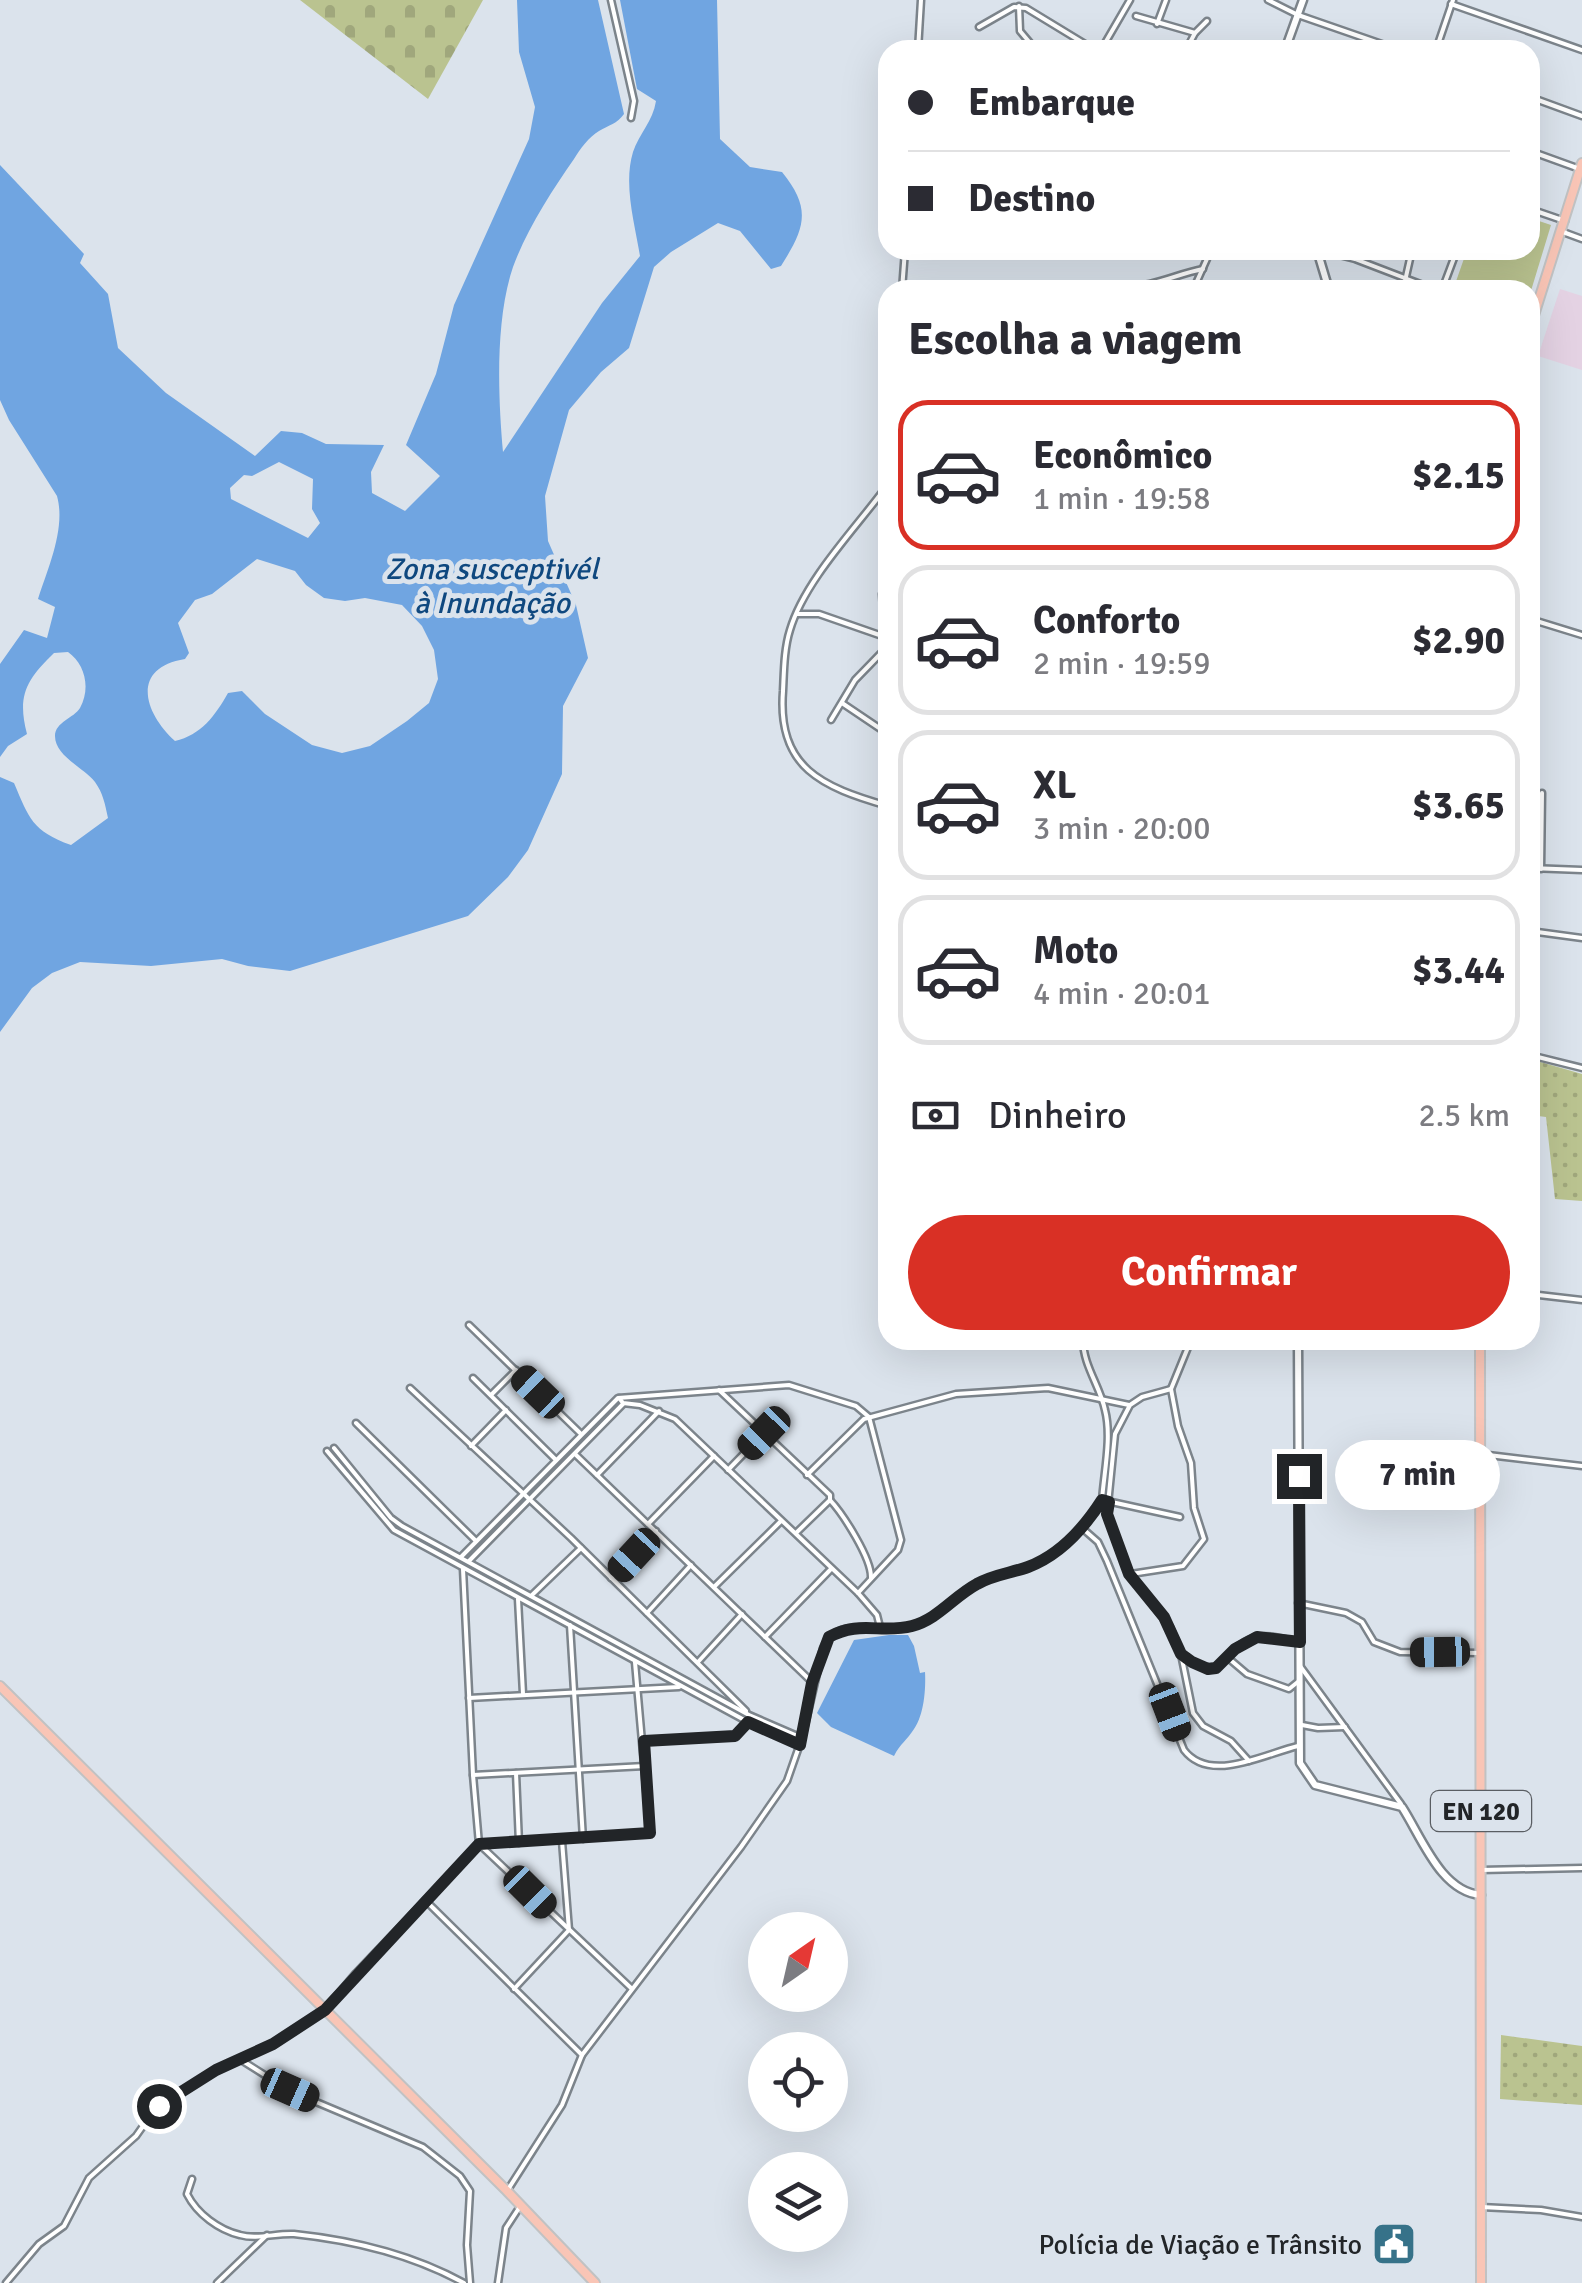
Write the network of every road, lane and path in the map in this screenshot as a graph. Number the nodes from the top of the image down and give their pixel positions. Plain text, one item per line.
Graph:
1 (611, 0) edge
2 (921, 0) edge
3 (1130, 0) edge
4 (1166, 0) edge
5 (1268, 0) edge
6 (1303, 0) edge
7 (1452, 2) edge
8 (1019, 6) junction
9 (1298, 15) junction
10 (1136, 16) dead end
11 (1206, 21) dead end
12 (1157, 24) junction
13 (979, 27) dead end
14 (1195, 33) junction
15 (919, 40) edge
16 (1027, 40) edge
17 (1080, 40) edge
18 (1104, 40) edge
19 (1191, 40) edge
20 (1289, 40) edge
21 (1370, 40) edge
22 (1439, 40) edge
23 (1582, 50) edge
24 (1540, 101) edge
25 (1582, 116) edge
26 (630, 118) dead end
27 (1540, 154) edge
28 (1581, 166) edge
29 (1540, 212) edge
30 (1565, 221) junction
31 (1561, 232) junction
32 (1582, 238) edge
33 (1207, 260) edge
34 (1358, 260) edge
35 (1410, 260) edge
36 (1203, 269) junction
37 (1406, 279) junction
38 (1160, 280) edge
39 (1198, 280) edge
40 (1409, 280) edge
41 (1540, 294) edge
42 (878, 498) edge
43 (797, 614) junction
44 (1540, 621) edge
45 (878, 635) edge
46 (1582, 635) edge
47 (878, 655) edge
48 (842, 703) junction
49 (831, 720) dead end
50 (878, 727) edge
51 (1542, 794) dead end
52 (878, 803) edge
53 (1541, 868) joint
54 (1582, 870) edge
55 (1540, 932) edge
56 (1582, 938) edge
57 (1540, 1058) edge
58 (1582, 1068) edge
59 (1540, 1295) edge
60 (1582, 1300) edge
61 (469, 1325) dead end
62 (1084, 1350) edge
63 (1187, 1350) edge
64 (1298, 1350) edge
65 (1480, 1350) edge
66 (516, 1370) junction
67 (473, 1378) dead end
68 (410, 1388) dead end
69 (1171, 1389) junction
70 (720, 1390) junction
71 (491, 1396) junction
72 (1102, 1397) junction
73 (625, 1401) junction
74 (1130, 1405) junction
75 (506, 1410) junction
76 (659, 1410) junction
77 (869, 1417) junction
78 (356, 1422) dead end
79 (764, 1433) junction
80 (581, 1434) junction
81 (471, 1446) junction
82 (334, 1448) dead end
83 (327, 1451) dead end
84 (575, 1454) junction
85 (1480, 1454) junction
86 (714, 1456) junction
87 (556, 1459) junction
88 (1582, 1466) edge
89 (728, 1470) junction
90 (597, 1475) junction
91 (807, 1475) junction
92 (522, 1494) junction
93 (529, 1500) junction
94 (830, 1500) junction
95 (1106, 1501) junction
96 (1180, 1517) dead end
97 (782, 1520) junction
98 (648, 1524) junction
99 (1082, 1528) junction
100 (656, 1531) junction
101 (796, 1534) junction
102 (476, 1541) junction
103 (581, 1548) junction
104 (461, 1557) junction
105 (469, 1561) junction
106 (691, 1565) junction
107 (463, 1568) junction
108 (832, 1568) junction
109 (1129, 1574) junction
110 (612, 1578) junction
111 (871, 1578) junction
112 (714, 1588) junction
113 (858, 1592) junction
114 (531, 1596) junction
115 (518, 1598) junction
116 (1298, 1603) junction
117 (647, 1612) junction
118 (742, 1614) junction
119 (570, 1625) junction
120 (880, 1627) junction
121 (765, 1637) junction
122 (1300, 1642) junction
123 (1480, 1653) junction
124 (1181, 1654) junction
125 (1227, 1658) junction
126 (636, 1662) junction
127 (698, 1662) junction
128 (1300, 1666) junction
129 (1300, 1680) junction
130 (812, 1683) junction
131 (0, 1686) edge
132 (683, 1687) junction
133 (640, 1688) junction
134 (572, 1691) junction
135 (522, 1694) junction
136 (469, 1698) junction
137 (749, 1715) junction
138 (748, 1722) junction
139 (1302, 1725) junction
140 (1345, 1727) junction
141 (802, 1738) junction
142 (644, 1741) junction
143 (800, 1745) junction
144 (1300, 1746) junction
145 (1249, 1761) junction
146 (646, 1766) junction
147 (578, 1770) junction
148 (516, 1773) junction
149 (473, 1775) junction
150 (1402, 1806) junction
151 (583, 1839) junction
152 (562, 1841) junction
153 (520, 1843) junction
154 (479, 1844) junction
155 (1582, 1868) edge
156 (1481, 1870) junction
157 (1481, 1895) junction
158 (426, 1901) junction
159 (569, 1930) junction
160 (514, 1988) junction
161 (631, 1988) junction
162 (325, 2010) junction
163 (582, 2055) junction
164 (241, 2060) junction
165 (192, 2179) dead end
166 (507, 2191) junction
167 (520, 2205) junction
168 (1481, 2207) junction
169 (1582, 2217) edge
170 (267, 2235) junction
171 (6, 2283) edge
172 (217, 2283) edge
173 (467, 2283) edge
174 (498, 2283) edge
175 (595, 2283) edge
176 (1482, 2283) edge

1 - 26 street
2 - 15 street
3 - 18 street
4 - 12 street
5 - 9 street
6 - 9 street
7 - 22 street
7 - 23 street
8 - 13 street
8 - 16 street
8 - 17 street
9 - 20 street
9 - 21 street
10 - 12 street
11 - 14 street
12 - 14 street
14 - 19 street
24 - 25 street
27 - 28 street
28 - 30 main road
29 - 30 street
30 - 31 main road
31 - 32 street
31 - 41 main road
33 - 36 street
34 - 37 street
35 - 37 street
36 - 38 street
36 - 39 street
37 - 40 street
42 - 43 street
43 - 45 street
43 - 52 street
44 - 46 street
47 - 48 street
48 - 49 street
48 - 50 street
51 - 53 street
53 - 54 street
55 - 56 street
57 - 58 street
59 - 60 street
61 - 66 street
62 - 72 street
63 - 69 street
64 - 116 street
65 - 85 main road, EN 120
66 - 71 street
66 - 80 street
67 - 71 street
68 - 81 street
69 - 74 street
69 - 109 street
70 - 73 street
70 - 77 street
70 - 79 street
71 - 75 street
72 - 74 street
72 - 77 street
72 - 95 street
73 - 76 street
73 - 80 street
73 - 84 street
74 - 95 street
75 - 81 street
75 - 87 street
76 - 86 street
76 - 90 street
77 - 91 street
77 - 111 street
78 - 102 street
79 - 89 street
79 - 91 street
80 - 87 street
81 - 92 street
82 - 104 street
83 - 107 street
84 - 90 street
84 - 93 street
85 - 88 street
85 - 123 main road, EN 120
86 - 89 street
86 - 98 street
87 - 92 street
89 - 97 street
90 - 98 street
91 - 94 street
92 - 93 street
92 - 102 street
93 - 103 street
93 - 105 street
94 - 101 street
94 - 111 street
95 - 96 street
95 - 99 street
95 - 109 street
97 - 101 street
97 - 112 street
98 - 100 street
99 - 120 street
99 - 145 street
100 - 106 street
100 - 110 street
101 - 108 street
102 - 104 street
103 - 110 street
103 - 114 street
104 - 105 street
105 - 114 street
106 - 112 street
106 - 117 street
107 - 115 street
107 - 136 street
108 - 113 street
108 - 121 street
109 - 124 street
110 - 117 street
111 - 113 street
112 - 118 street
113 - 120 street
114 - 137 street
115 - 119 street
115 - 135 street
116 - 122 street
116 - 123 street
117 - 127 street
118 - 121 street
118 - 127 street
119 - 126 street
119 - 134 street
120 - 130 street
121 - 130 street
122 - 125 street
122 - 128 street
123 - 156 main road, EN 120
124 - 125 street
124 - 145 street
125 - 129 street
126 - 132 street
126 - 133 street
127 - 137 street
128 - 129 street
128 - 140 street
129 - 139 street
130 - 141 street
131 - 162 main road
132 - 133 street
132 - 138 street
133 - 134 street
133 - 142 street
134 - 135 street
134 - 147 street
135 - 136 street
136 - 149 street
137 - 141 street
138 - 142 street
138 - 143 street
139 - 140 street
139 - 144 street
140 - 150 street
141 - 143 street
142 - 146 street
143 - 161 street
144 - 145 street
144 - 150 street
146 - 147 street
146 - 151 street
147 - 148 street
147 - 151 street
148 - 149 street
148 - 153 street
149 - 154 street
150 - 157 street
151 - 152 street
152 - 153 street
152 - 159 street
153 - 154 street
154 - 158 street
154 - 159 street
155 - 156 street
156 - 157 main road, EN 120
157 - 168 main road, EN 120
158 - 160 street
158 - 162 street
159 - 160 street
159 - 161 street
160 - 163 street
161 - 163 street
162 - 164 street
162 - 166 main road
163 - 166 street
164 - 171 street
164 - 173 street
165 - 170 street
166 - 167 main road
167 - 174 street
167 - 175 main road
168 - 169 street
168 - 176 main road, EN 120
170 - 172 street
170 - 173 street

